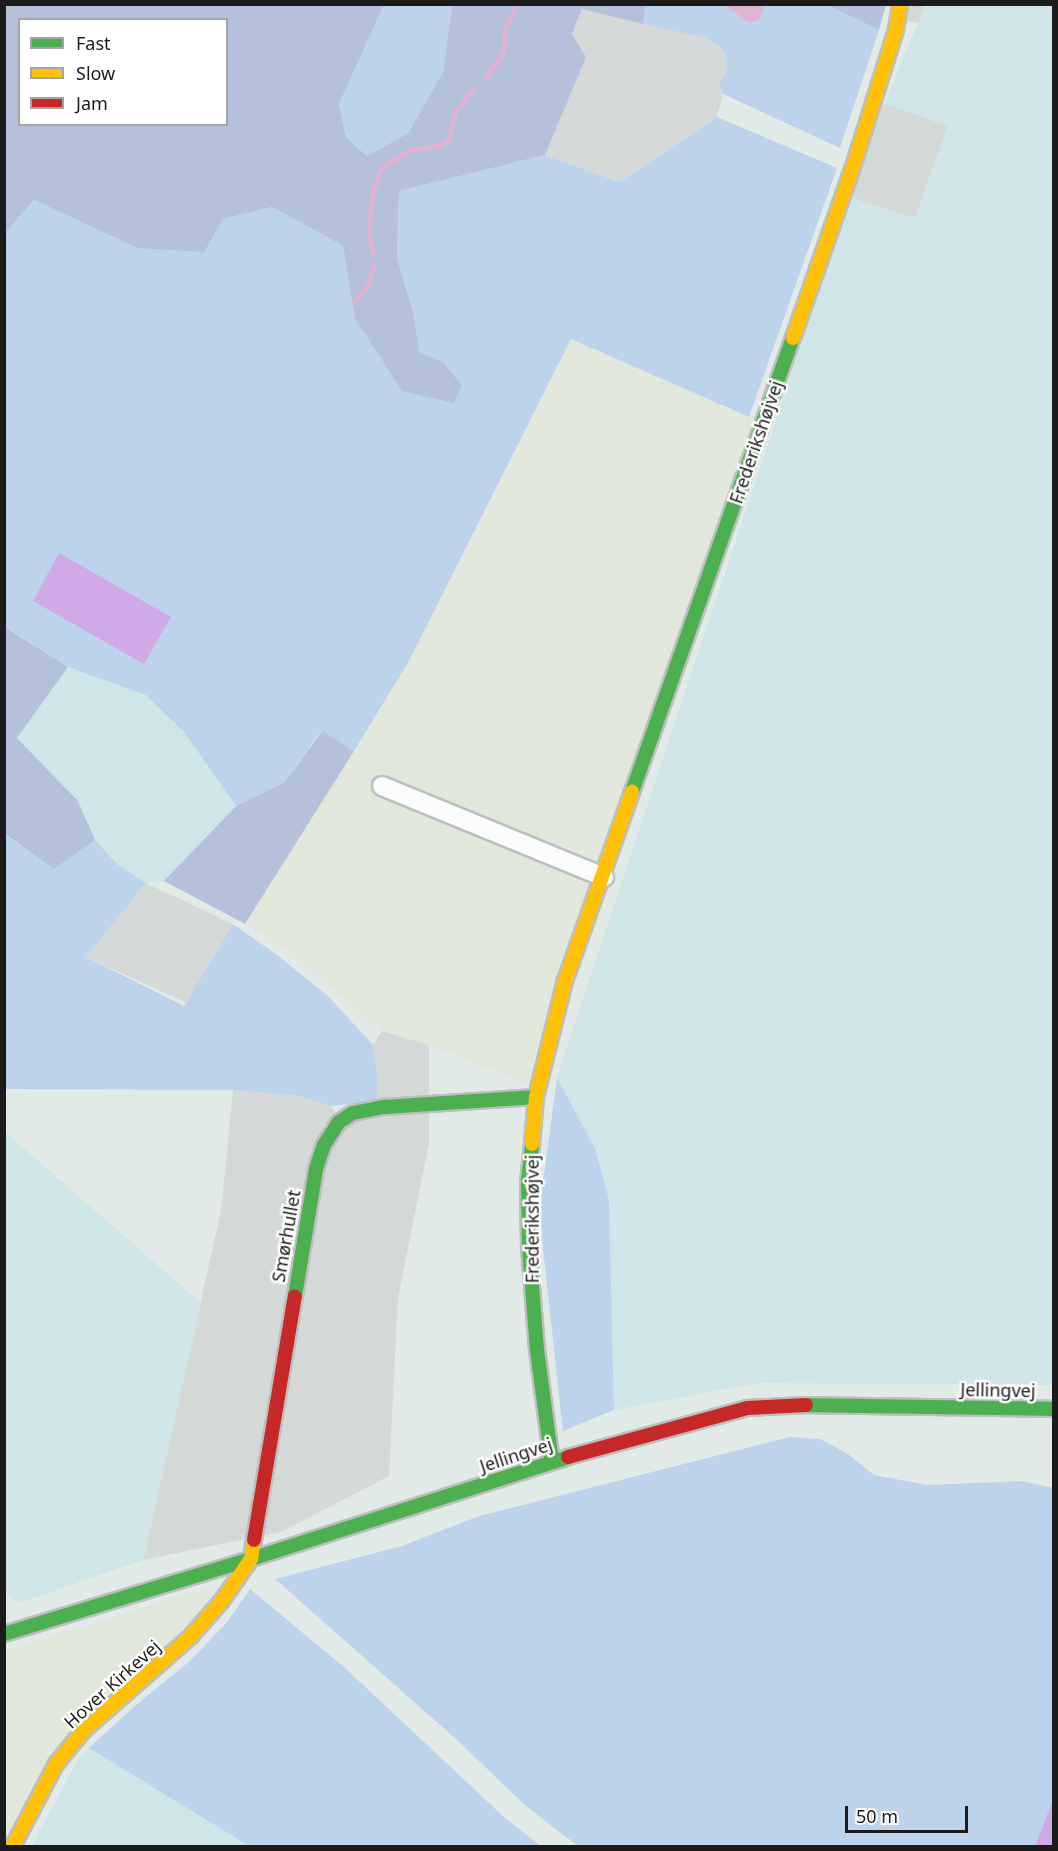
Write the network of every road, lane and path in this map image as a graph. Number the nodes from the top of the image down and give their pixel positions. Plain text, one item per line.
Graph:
1 (900, 4) edge
2 (382, 786) dead end
3 (604, 877) junction
4 (536, 1097) junction
5 (1053, 1409) edge
6 (552, 1462) junction
7 (251, 1559) junction
8 (4, 1634) edge
9 (13, 1846) edge

1 - 3 street, Frederikshøjvej
2 - 3 street
3 - 4 street, Frederikshøjvej
4 - 6 street, Frederikshøjvej
4 - 7 street, Smørhullet
5 - 6 street, Jellingvej
6 - 7 street, Jellingvej
7 - 8 street, Jellingvej
7 - 9 street, Hover Kirkevej

